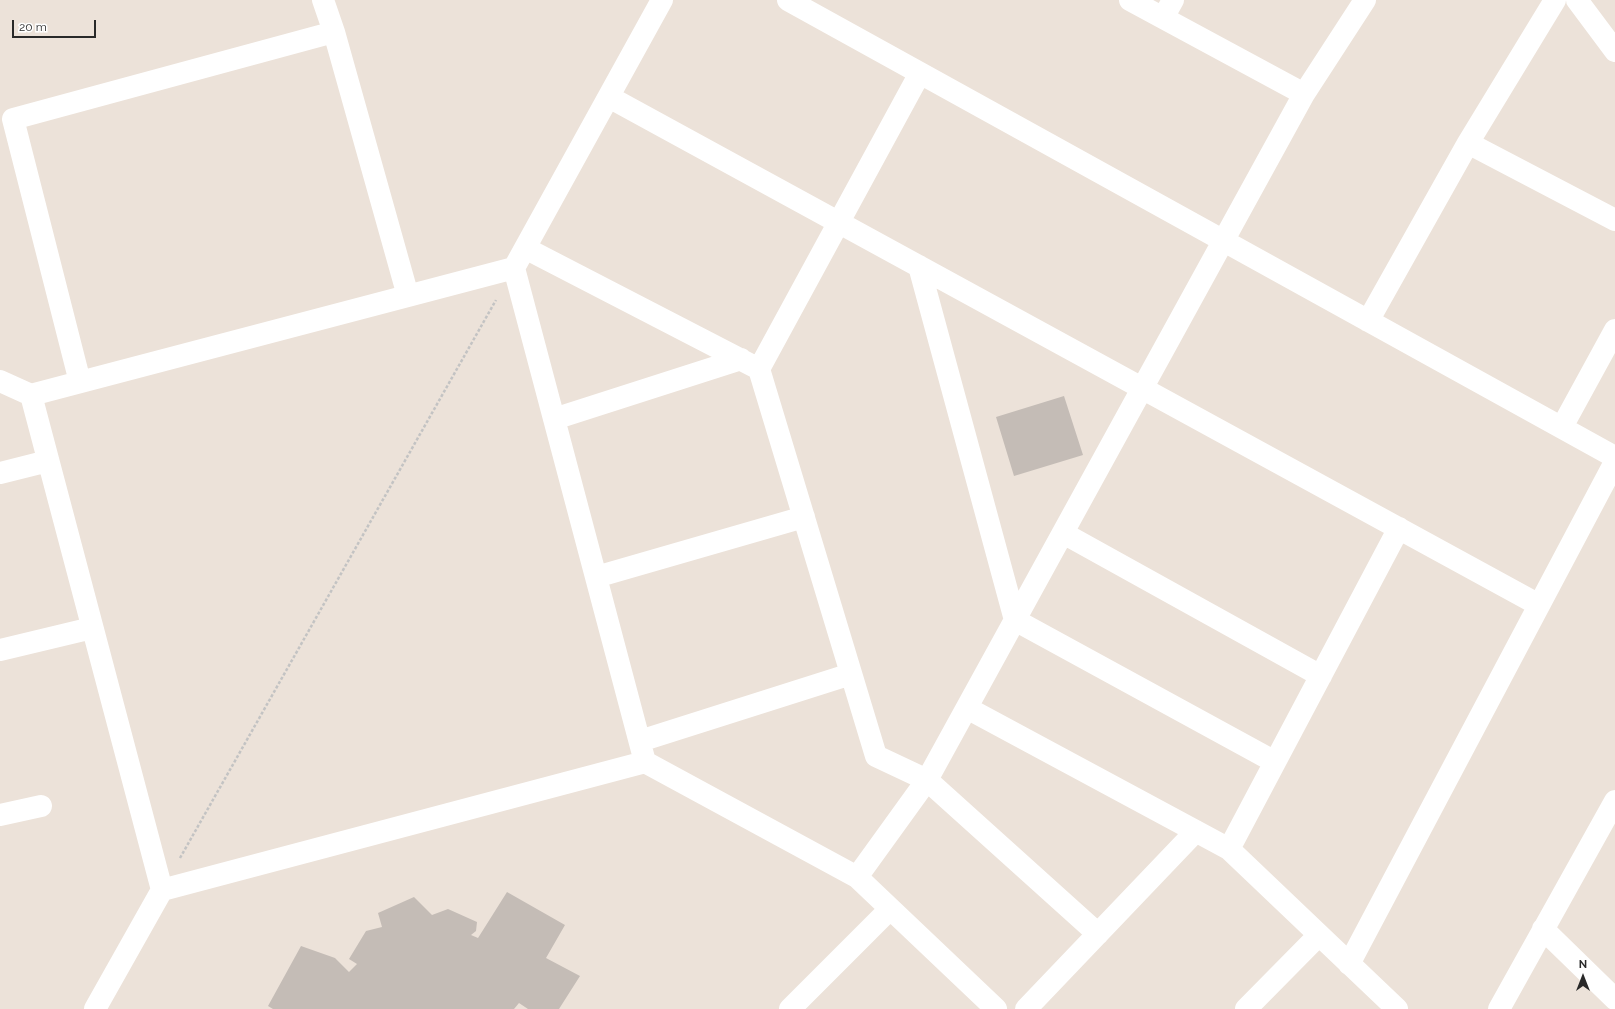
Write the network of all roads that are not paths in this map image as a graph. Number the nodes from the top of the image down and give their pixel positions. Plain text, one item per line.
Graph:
1 (323, 0) edge
2 (662, 0) edge
3 (788, 0) edge
4 (1130, 0) edge
5 (1365, 0) edge
6 (1555, 0) edge
7 (1577, 0) edge
8 (1168, 9) edge
9 (334, 32) junction
10 (1615, 51) edge
11 (920, 72) junction
12 (1304, 94) junction
13 (609, 97) junction
14 (1468, 144) junction
15 (1615, 220) edge
16 (838, 222) junction
17 (1224, 240) junction
18 (525, 248) junction
19 (919, 266) junction
20 (514, 268) junction
21 (408, 296) junction
22 (1368, 321) junction
23 (1615, 330) edge
24 (750, 364) junction
25 (0, 381) edge
26 (80, 382) junction
27 (1143, 388) junction
28 (31, 395) junction
29 (554, 419) junction
30 (1562, 427) junction
31 (1615, 457) edge
32 (48, 461) junction
33 (1615, 462) edge
34 (0, 473) edge
35 (804, 516) junction
36 (1399, 528) junction
37 (1063, 533) junction
38 (596, 577) junction
39 (1539, 605) junction
40 (1015, 620) junction
41 (92, 628) junction
42 (0, 650) edge
43 (851, 674) junction
44 (1321, 676) junction
45 (967, 708) junction
46 (640, 741) junction
47 (646, 762) junction
48 (1275, 762) junction
49 (927, 780) junction
50 (1615, 800) edge
51 (40, 806) dead end
52 (0, 815) edge
53 (1196, 831) junction
54 (1229, 849) junction
55 (857, 877) junction
56 (162, 890) junction
57 (890, 908) junction
58 (1543, 929) junction
59 (1098, 934) junction
60 (1319, 934) junction
61 (1349, 964) junction
62 (1615, 999) edge
63 (95, 1009) edge
64 (790, 1009) edge
65 (996, 1009) edge
66 (1026, 1009) edge
67 (1246, 1009) edge
68 (1397, 1009) edge
69 (1498, 1009) edge

1 - 9 street
2 - 13 street
3 - 11 street
4 - 8 street
5 - 12 street
6 - 14 street
7 - 10 street
8 - 12 street
9 - 21 street
9 - 26 street
11 - 16 street
11 - 17 street
12 - 17 street
13 - 16 street
13 - 18 street
14 - 15 street
14 - 22 street
16 - 19 street
16 - 24 street
17 - 22 street
17 - 27 street
18 - 20 street
18 - 24 street
19 - 27 street
19 - 40 street
20 - 21 street
20 - 29 street
21 - 26 street
22 - 30 street
23 - 30 street
24 - 29 street
24 - 35 street
25 - 28 street
26 - 28 street
27 - 36 street
27 - 37 street
28 - 32 street
29 - 38 street
30 - 31 street
32 - 34 street
32 - 41 street
33 - 39 street
35 - 38 street
35 - 43 street
36 - 39 street
36 - 44 street
37 - 40 street
37 - 44 street
38 - 46 street
39 - 61 street
40 - 45 street
40 - 48 street
41 - 42 street
41 - 56 street
43 - 46 street
43 - 49 street
44 - 48 street
45 - 49 street
45 - 53 street
46 - 47 street
47 - 55 street
47 - 56 street
48 - 54 street
49 - 55 street
49 - 59 street
50 - 58 street
51 - 52 street
53 - 54 street
53 - 59 street
54 - 60 street
55 - 57 street
56 - 63 street
57 - 64 street
57 - 65 street
58 - 62 street
58 - 69 street
59 - 66 street
60 - 61 street
60 - 67 street
61 - 68 street

